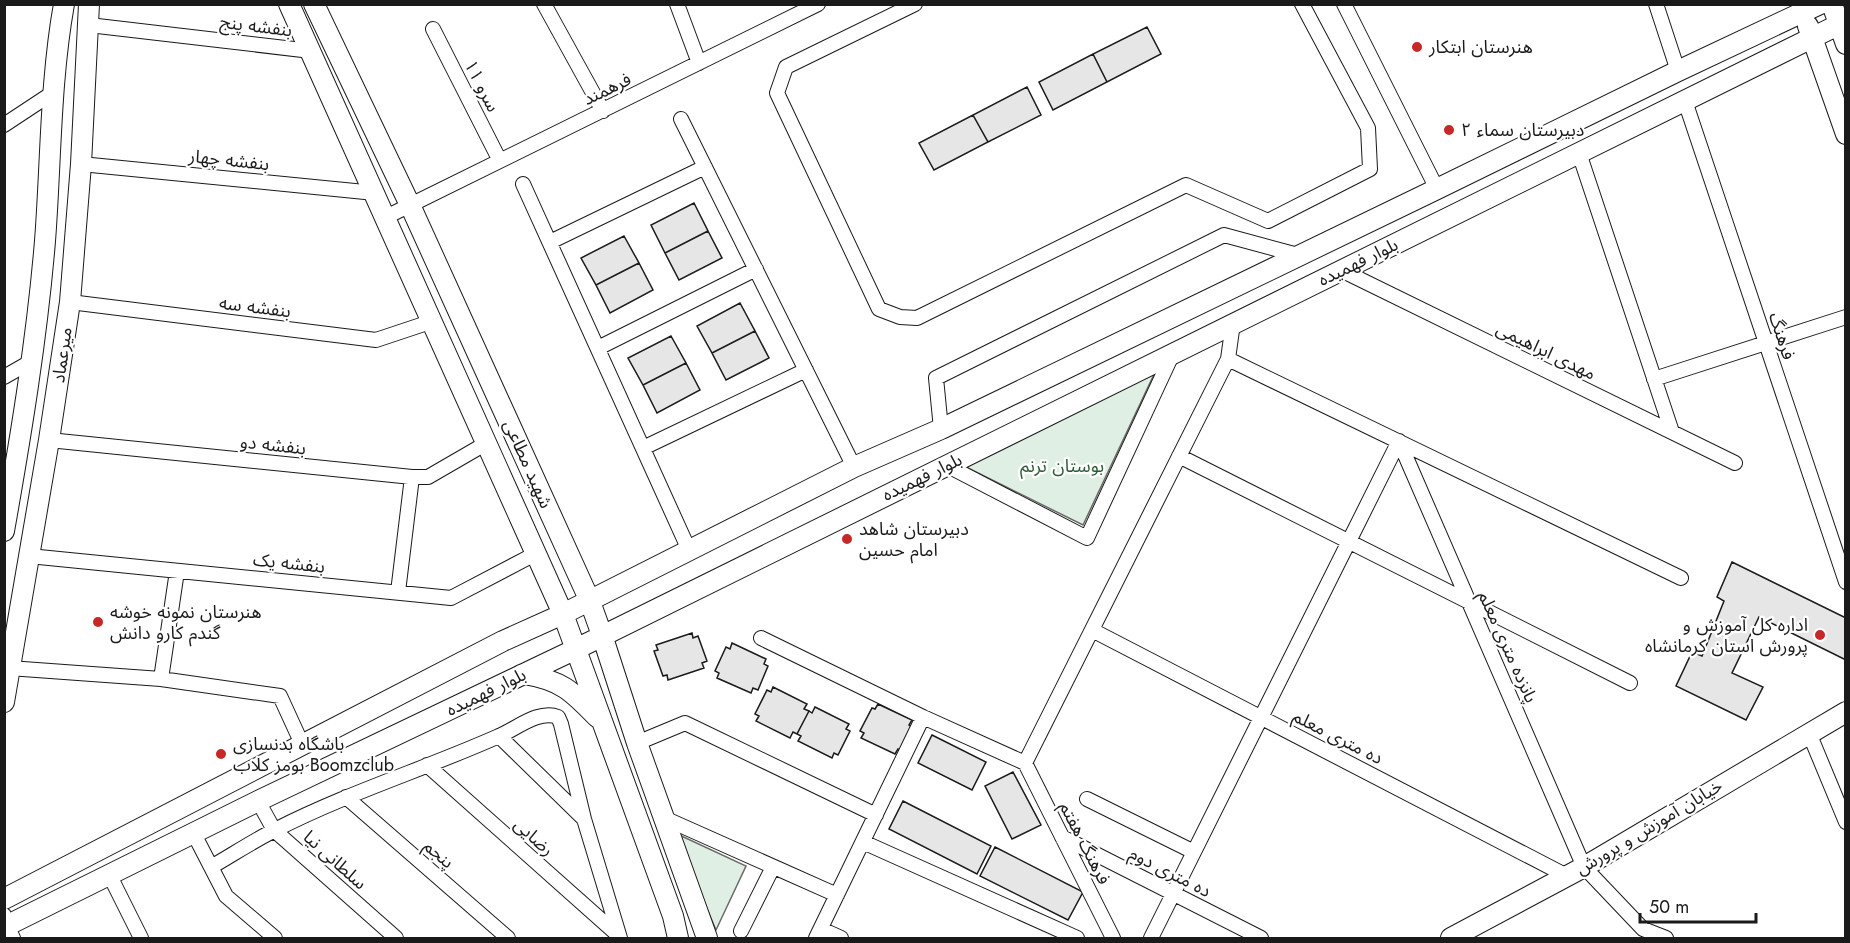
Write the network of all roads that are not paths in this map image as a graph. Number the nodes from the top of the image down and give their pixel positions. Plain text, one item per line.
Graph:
1 (64, 4) edge
2 (89, 4) edge
3 (289, 4) edge
4 (314, 4) edge
5 (544, 4) edge
6 (676, 4) edge
7 (818, 4) edge
8 (915, 4) edge
9 (1302, 4) edge
10 (1344, 4) edge
11 (1656, 4) edge
12 (1832, 4) edge
13 (1808, 7) edge
14 (801, 8) edge
15 (1842, 23) edge
16 (89, 25) junction
17 (433, 29) dead end
18 (1812, 38) junction
19 (1845, 44) edge
20 (311, 51) junction
21 (699, 63) junction
22 (1678, 71) junction
23 (54, 92) junction
24 (1685, 101) junction
25 (603, 111) junction
26 (681, 119) dead end
27 (4, 125) edge
28 (1845, 134) edge
29 (1579, 153) junction
30 (499, 159) junction
31 (81, 164) junction
32 (705, 167) junction
33 (522, 184) dead end
34 (1437, 189) junction
35 (375, 193) junction
36 (410, 205) junction
37 (386, 217) junction
38 (550, 242) junction
39 (1298, 255) junction
40 (756, 268) junction
41 (1341, 270) junction
42 (70, 302) junction
43 (1845, 317) edge
44 (433, 321) junction
45 (1233, 323) junction
46 (1765, 342) junction
47 (598, 348) junction
48 (1173, 353) junction
49 (1228, 359) junction
50 (32, 361) junction
51 (806, 370) junction
52 (4, 377) edge
53 (1654, 379) junction
54 (941, 429) junction
55 (1672, 432) junction
56 (49, 440) junction
57 (1398, 441) junction
58 (486, 444) junction
59 (643, 448) junction
60 (1179, 456) junction
61 (1735, 463) dead end
62 (946, 465) junction
63 (854, 467) junction
64 (412, 477) junction
65 (4, 531) edge
66 (1349, 542) junction
67 (689, 550) junction
68 (535, 554) junction
69 (29, 556) junction
70 (177, 571) junction
71 (1681, 578) dead end
72 (1845, 582) edge
73 (398, 592) junction
74 (589, 599) junction
75 (1468, 602) junction
76 (563, 614) junction
77 (1092, 630) junction
78 (602, 635) junction
79 (761, 638) dead end
80 (576, 649) junction
81 (9, 668) junction
82 (161, 679) junction
83 (510, 680) junction
84 (1630, 683) dead end
85 (5, 700) edge
86 (1845, 712) edge
87 (923, 717) junction
88 (1261, 718) junction
89 (602, 722) junction
90 (1809, 733) junction
91 (499, 736) junction
92 (637, 743) junction
93 (302, 744) junction
94 (1025, 763) junction
95 (427, 765) junction
96 (346, 797) junction
97 (1088, 800) dead end
98 (258, 801) junction
99 (876, 815) junction
100 (664, 818) junction
101 (584, 819) junction
102 (1845, 822) edge
103 (274, 830) junction
104 (194, 834) junction
105 (1062, 837) junction
106 (863, 842) junction
107 (1194, 852) junction
108 (211, 867) junction
109 (773, 867) junction
110 (1575, 871) junction
111 (110, 876) junction
112 (1173, 894) junction
113 (837, 895) junction
114 (4, 899) edge
115 (7, 927) edge
116 (741, 931) dead end
117 (819, 934) edge
118 (1641, 934) edge
119 (619, 937) edge
120 (141, 939) edge
121 (275, 939) edge
122 (396, 939) edge
123 (508, 939) edge
124 (678, 939) edge
125 (707, 939) edge
126 (842, 939) edge
127 (1077, 939) edge
128 (1113, 939) edge
129 (1151, 939) edge
130 (1261, 939) edge
131 (1451, 939) edge
132 (1666, 939) edge

1 - 23 street, میرعماد
2 - 16 street, میرعماد
3 - 20 street, شهید مطاعی
4 - 36 street, شهید مطاعی
5 - 25 street
6 - 21 street
7 - 14 street, فرهمند
8 - 9 street
10 - 34 street
11 - 22 street
12 - 15 street
13 - 18 street
13 - 22 street, بلوار فهمیده
14 - 21 street, فرهمند
15 - 18 street, بلوار فهمیده
15 - 19 street
16 - 20 street, بنفشه پنج
16 - 31 street, میرعماد
17 - 30 street, ۱۱ سرو
18 - 24 street, بلوار فهمیده
18 - 28 street
20 - 35 street, شهید مطاعی
21 - 25 street, فرهمند
22 - 34 street, بلوار فهمیده
23 - 27 street
23 - 50 street, میرعماد
24 - 29 street, بلوار فهمیده
24 - 46 street, فرهنگ
25 - 30 street, فرهمند
26 - 32 street
29 - 41 street, بلوار فهمیده
29 - 53 street
30 - 36 street, فرهمند
31 - 35 street, بنفشه چهار
31 - 42 street, میرعماد
32 - 38 street
32 - 40 street
33 - 38 street
34 - 39 street, بلوار فهمیده
35 - 37 street, شهید مطاعی
36 - 37 street, فرهمند
36 - 74 street, شهید مطاعی
37 - 44 street, شهید مطاعی
38 - 47 street
39 - 54 street, بلوار فهمیده
39 - 54 street
40 - 47 street
40 - 51 street
41 - 45 street, بلوار فهمیده
41 - 55 street, مهدی ابراهیمی
42 - 44 street, بنفشه سه
42 - 56 street, میرعماد
43 - 46 street
44 - 58 street, شهید مطاعی
45 - 48 street, بلوار فهمیده
45 - 49 street
46 - 53 street
46 - 72 street, فرهنگ
47 - 59 street
48 - 62 street, بلوار فهمیده
48 - 62 street
49 - 57 street
49 - 60 street
50 - 52 street
50 - 65 street, میرعماد
51 - 59 street
51 - 63 street
53 - 55 street
54 - 63 street, بلوار فهمیده
55 - 61 street, مهدی ابراهیمی
56 - 64 street, بنفشه دو
56 - 69 street, میرعماد
57 - 66 street
57 - 71 street
57 - 75 street, پانزده متری معلم
58 - 64 street, بنفشه دو
58 - 68 street, شهید مطاعی
59 - 67 street
60 - 66 street
60 - 77 street
62 - 78 street, بلوار فهمیده
63 - 67 street, بلوار فهمیده
64 - 73 street
66 - 75 street
66 - 88 street
67 - 74 street, بلوار فهمیده
68 - 73 street, بنفشه یک
68 - 76 street, شهید مطاعی
69 - 70 street, بنفشه یک
69 - 81 street, میرعماد
70 - 73 street, بنفشه یک
70 - 82 street
74 - 76 street, بلوار فهمیده
74 - 78 street, شهید مطاعی
75 - 84 street
75 - 110 street, پانزده متری معلم
76 - 80 street, شهید مطاعی
76 - 93 street, بلوار فهمیده
77 - 88 street, ده متری معلم
77 - 94 street
78 - 80 street, بلوار فهمیده
78 - 92 street, شهید مطاعی
79 - 87 street
80 - 83 street, بلوار فهمیده
80 - 89 street, شهید مطاعی
81 - 82 street
81 - 85 street, میرعماد
82 - 93 street
83 - 89 street
83 - 98 street, بلوار فهمیده
86 - 90 street, خیابان آموزش و پرورش
87 - 94 street
87 - 99 street
88 - 107 street
88 - 110 street, ده متری معلم
89 - 124 street, شهید مطاعی
90 - 102 street
90 - 110 street, خیابان آموزش و پرورش
91 - 95 street
91 - 101 street
91 - 101 street
92 - 99 street
92 - 100 street, شهید مطاعی
93 - 114 street, بلوار فهمیده
94 - 105 street, فرهنگ هفتم
95 - 96 street
95 - 119 street, رضایی
96 - 103 street
96 - 123 street, پنجم
97 - 107 street
98 - 103 street, سلطانی نیا
98 - 104 street, بلوار فهمیده
99 - 106 street
100 - 109 street
100 - 125 street, شهید مطاعی
101 - 119 street
103 - 108 street
103 - 122 street, سلطانی نیا
104 - 108 street
104 - 111 street, بلوار فهمیده
105 - 112 street, ده متری دوم
105 - 128 street, فرهنگ هفتم
106 - 113 street
106 - 127 street
107 - 112 street
108 - 121 street
109 - 113 street
109 - 116 street
110 - 118 street
110 - 131 street, خیابان آموزش و پرورش
111 - 115 street, بلوار فهمیده
111 - 120 street
112 - 129 street
112 - 130 street, ده متری دوم
113 - 117 street
117 - 126 street
118 - 132 street

